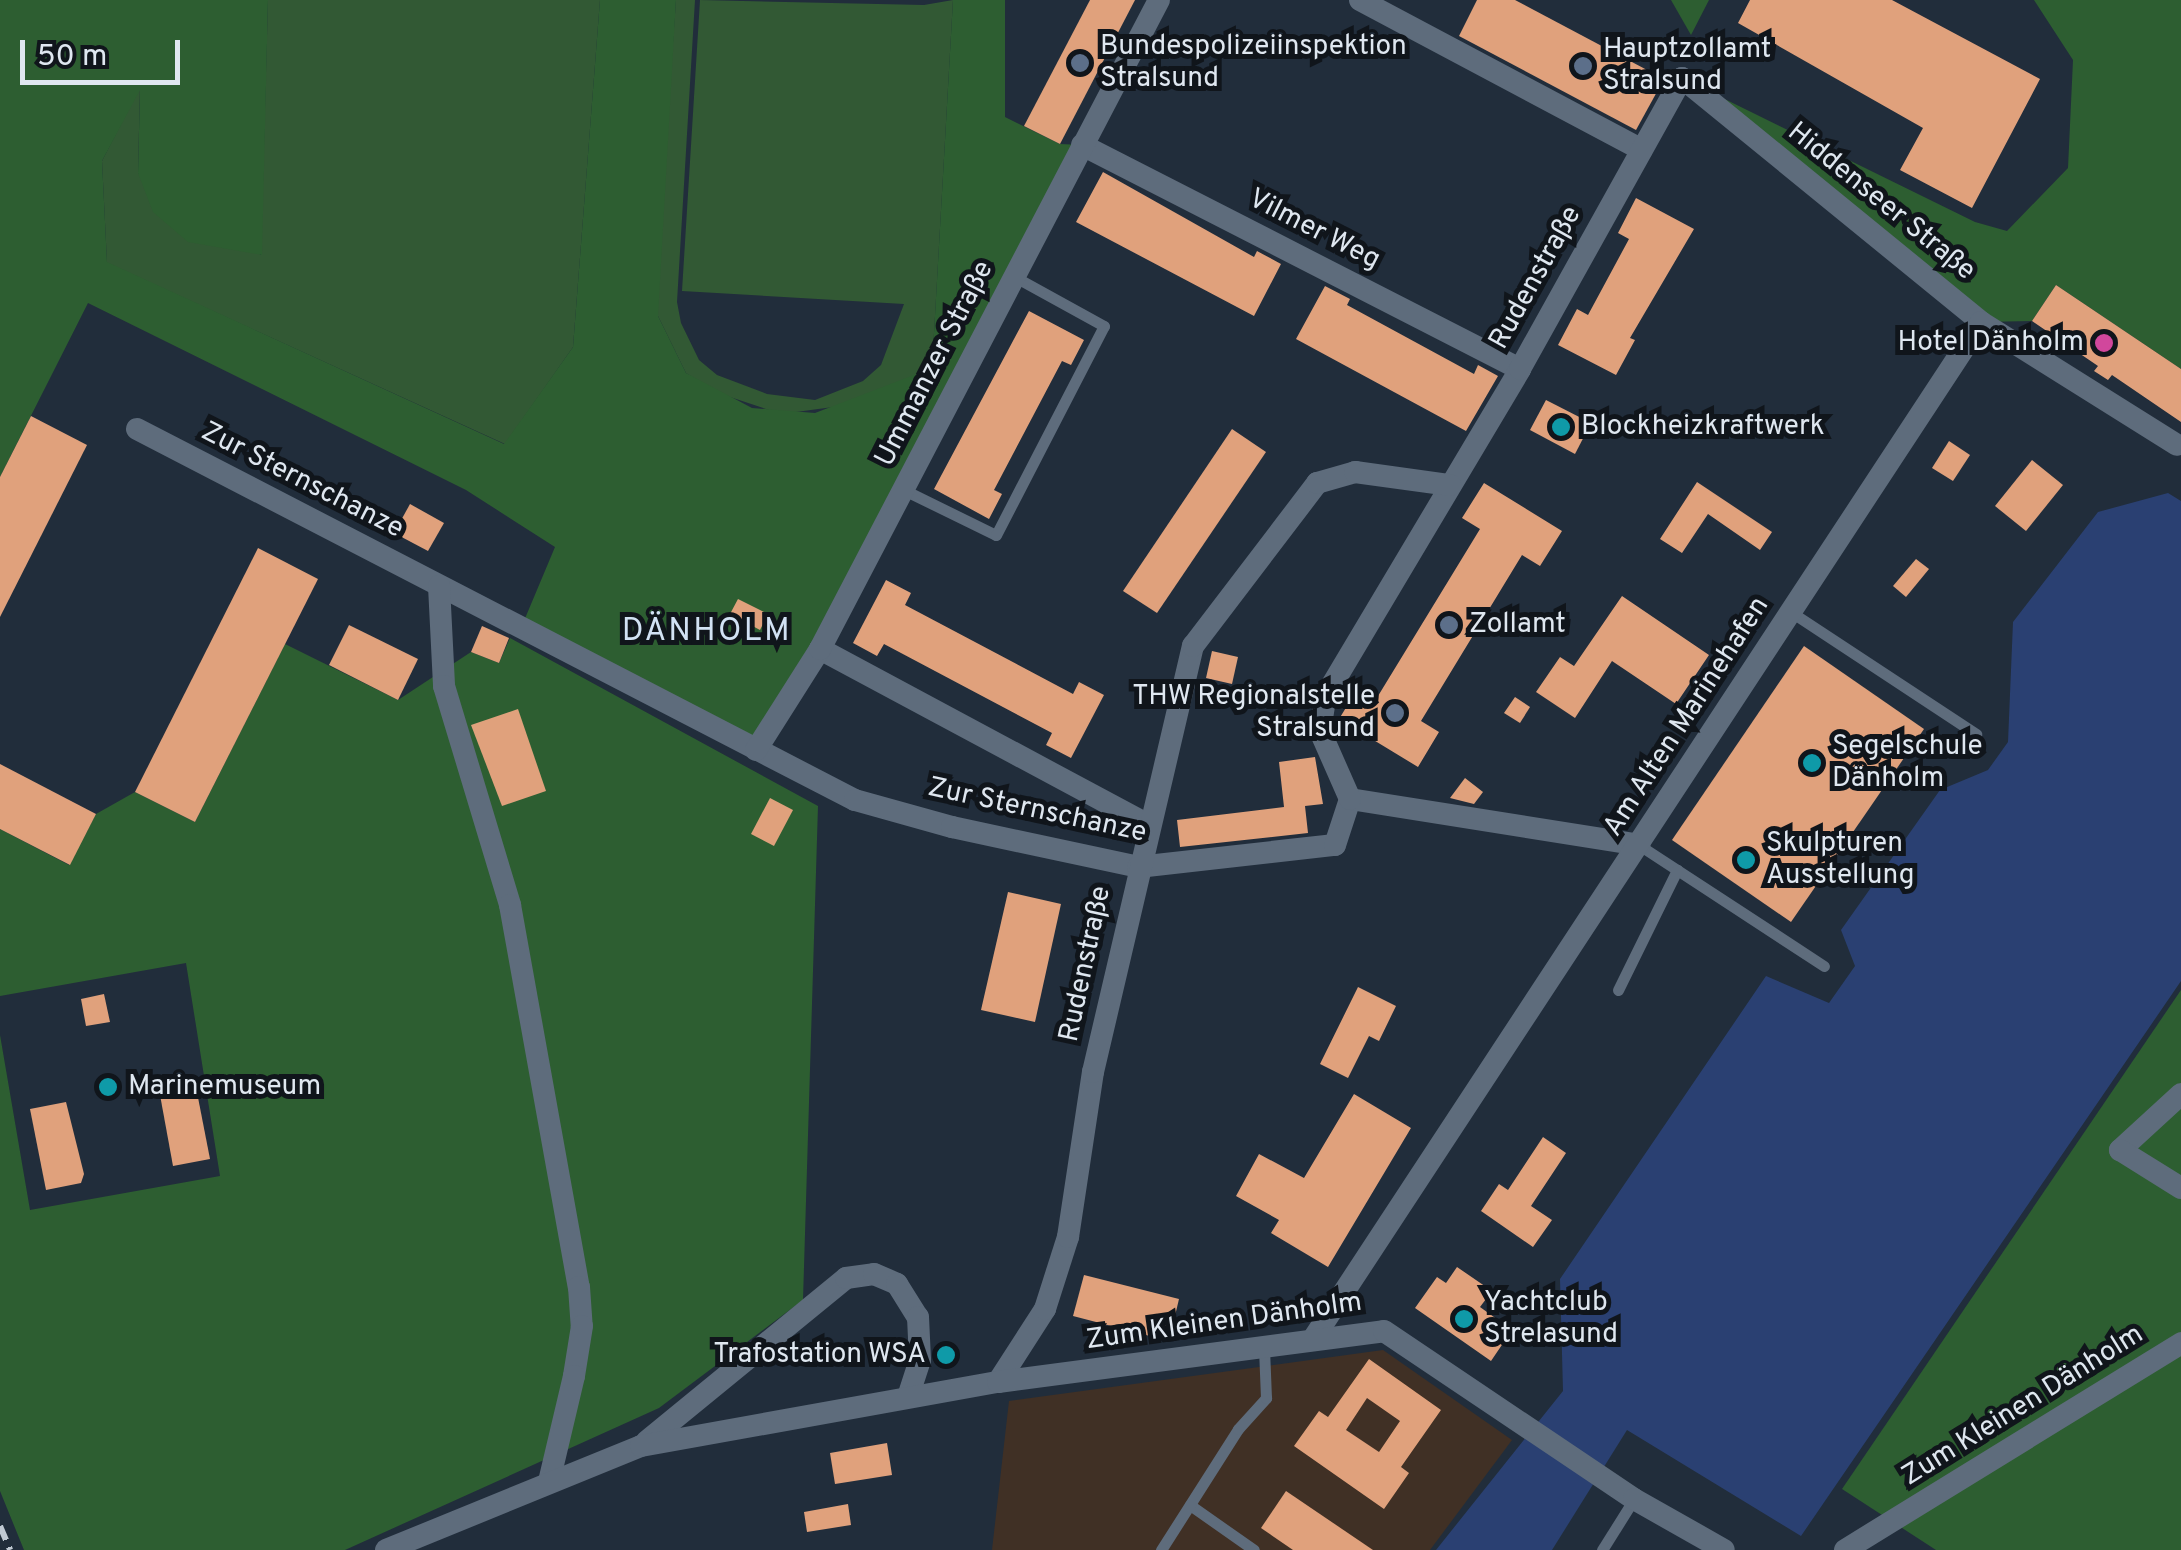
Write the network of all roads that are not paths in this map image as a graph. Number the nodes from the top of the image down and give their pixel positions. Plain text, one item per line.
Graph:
1 (1159, 0) edge
2 (1360, 0) edge
3 (1082, 145) junction
4 (1642, 150) junction
5 (1015, 277) junction
6 (1981, 322) junction
7 (1520, 369) junction
8 (138, 429) dead end
9 (2176, 445) dead end
10 (1450, 485) junction
11 (904, 490) junction
12 (439, 586) junction
13 (1791, 612) junction
14 (820, 648) junction
15 (1976, 734) dead end
16 (756, 750) junction
17 (1350, 798) junction
18 (1147, 824) junction
19 (1639, 844) junction
20 (1138, 868) junction
21 (1677, 870) junction
22 (1824, 966) dead end
23 (1618, 990) dead end
24 (2181, 1094) edge
25 (2181, 1188) edge
26 (1315, 1336) junction
27 (2181, 1343) edge
28 (1264, 1349) junction
29 (998, 1382) junction
30 (908, 1397) junction
31 (641, 1446) junction
32 (549, 1482) junction
33 (1634, 1499) junction
34 (1190, 1505) junction
35 (386, 1550) edge
36 (1161, 1550) edge
37 (1254, 1550) edge
38 (1602, 1550) edge
39 (1724, 1550) edge
40 (1845, 1550) edge

1 - 3 street, Ummanzer Straße
2 - 4 street
3 - 5 street, Ummanzer Straße
3 - 7 street, Vilmer Weg
4 - 6 street, Hiddenseer Straße
4 - 7 street, Rudenstraße
5 - 11 street, Ummanzer Straße
5 - 11 lane
6 - 9 street
6 - 13 street, Am Alten Marinehafen
7 - 10 street, Rudenstraße
8 - 12 street, Zur Sternschanze
10 - 17 street, Rudenstraße
10 - 18 street, Rudenstraße
11 - 14 street, Ummanzer Straße
12 - 16 street, Zur Sternschanze
12 - 32 street
13 - 15 lane
13 - 19 street, Am Alten Marinehafen
14 - 16 street, Ummanzer Straße
14 - 18 street, Zur Sternschanze
16 - 20 street, Zur Sternschanze
17 - 19 street
17 - 20 street, Zur Sternschanze
18 - 20 street, Rudenstraße
19 - 21 lane
19 - 26 street, Am Alten Marinehafen
20 - 29 street, Rudenstraße
21 - 22 lane
21 - 23 lane
24 - 25 street
26 - 28 street, Zum Kleinen Dänholm
26 - 33 street, Zum Kleinen Dänholm
27 - 40 street, Zum Kleinen Dänholm
28 - 29 street, Zum Kleinen Dänholm
28 - 34 lane
29 - 30 street, Zum Kleinen Dänholm
30 - 31 street, Zum Kleinen Dänholm
30 - 31 street, Zum Kleinen Dänholm
31 - 32 street, Zum Kleinen Dänholm
32 - 35 street, Zum Kleinen Dänholm
33 - 38 lane
33 - 39 street, Zum Kleinen Dänholm
34 - 36 lane
34 - 37 lane

